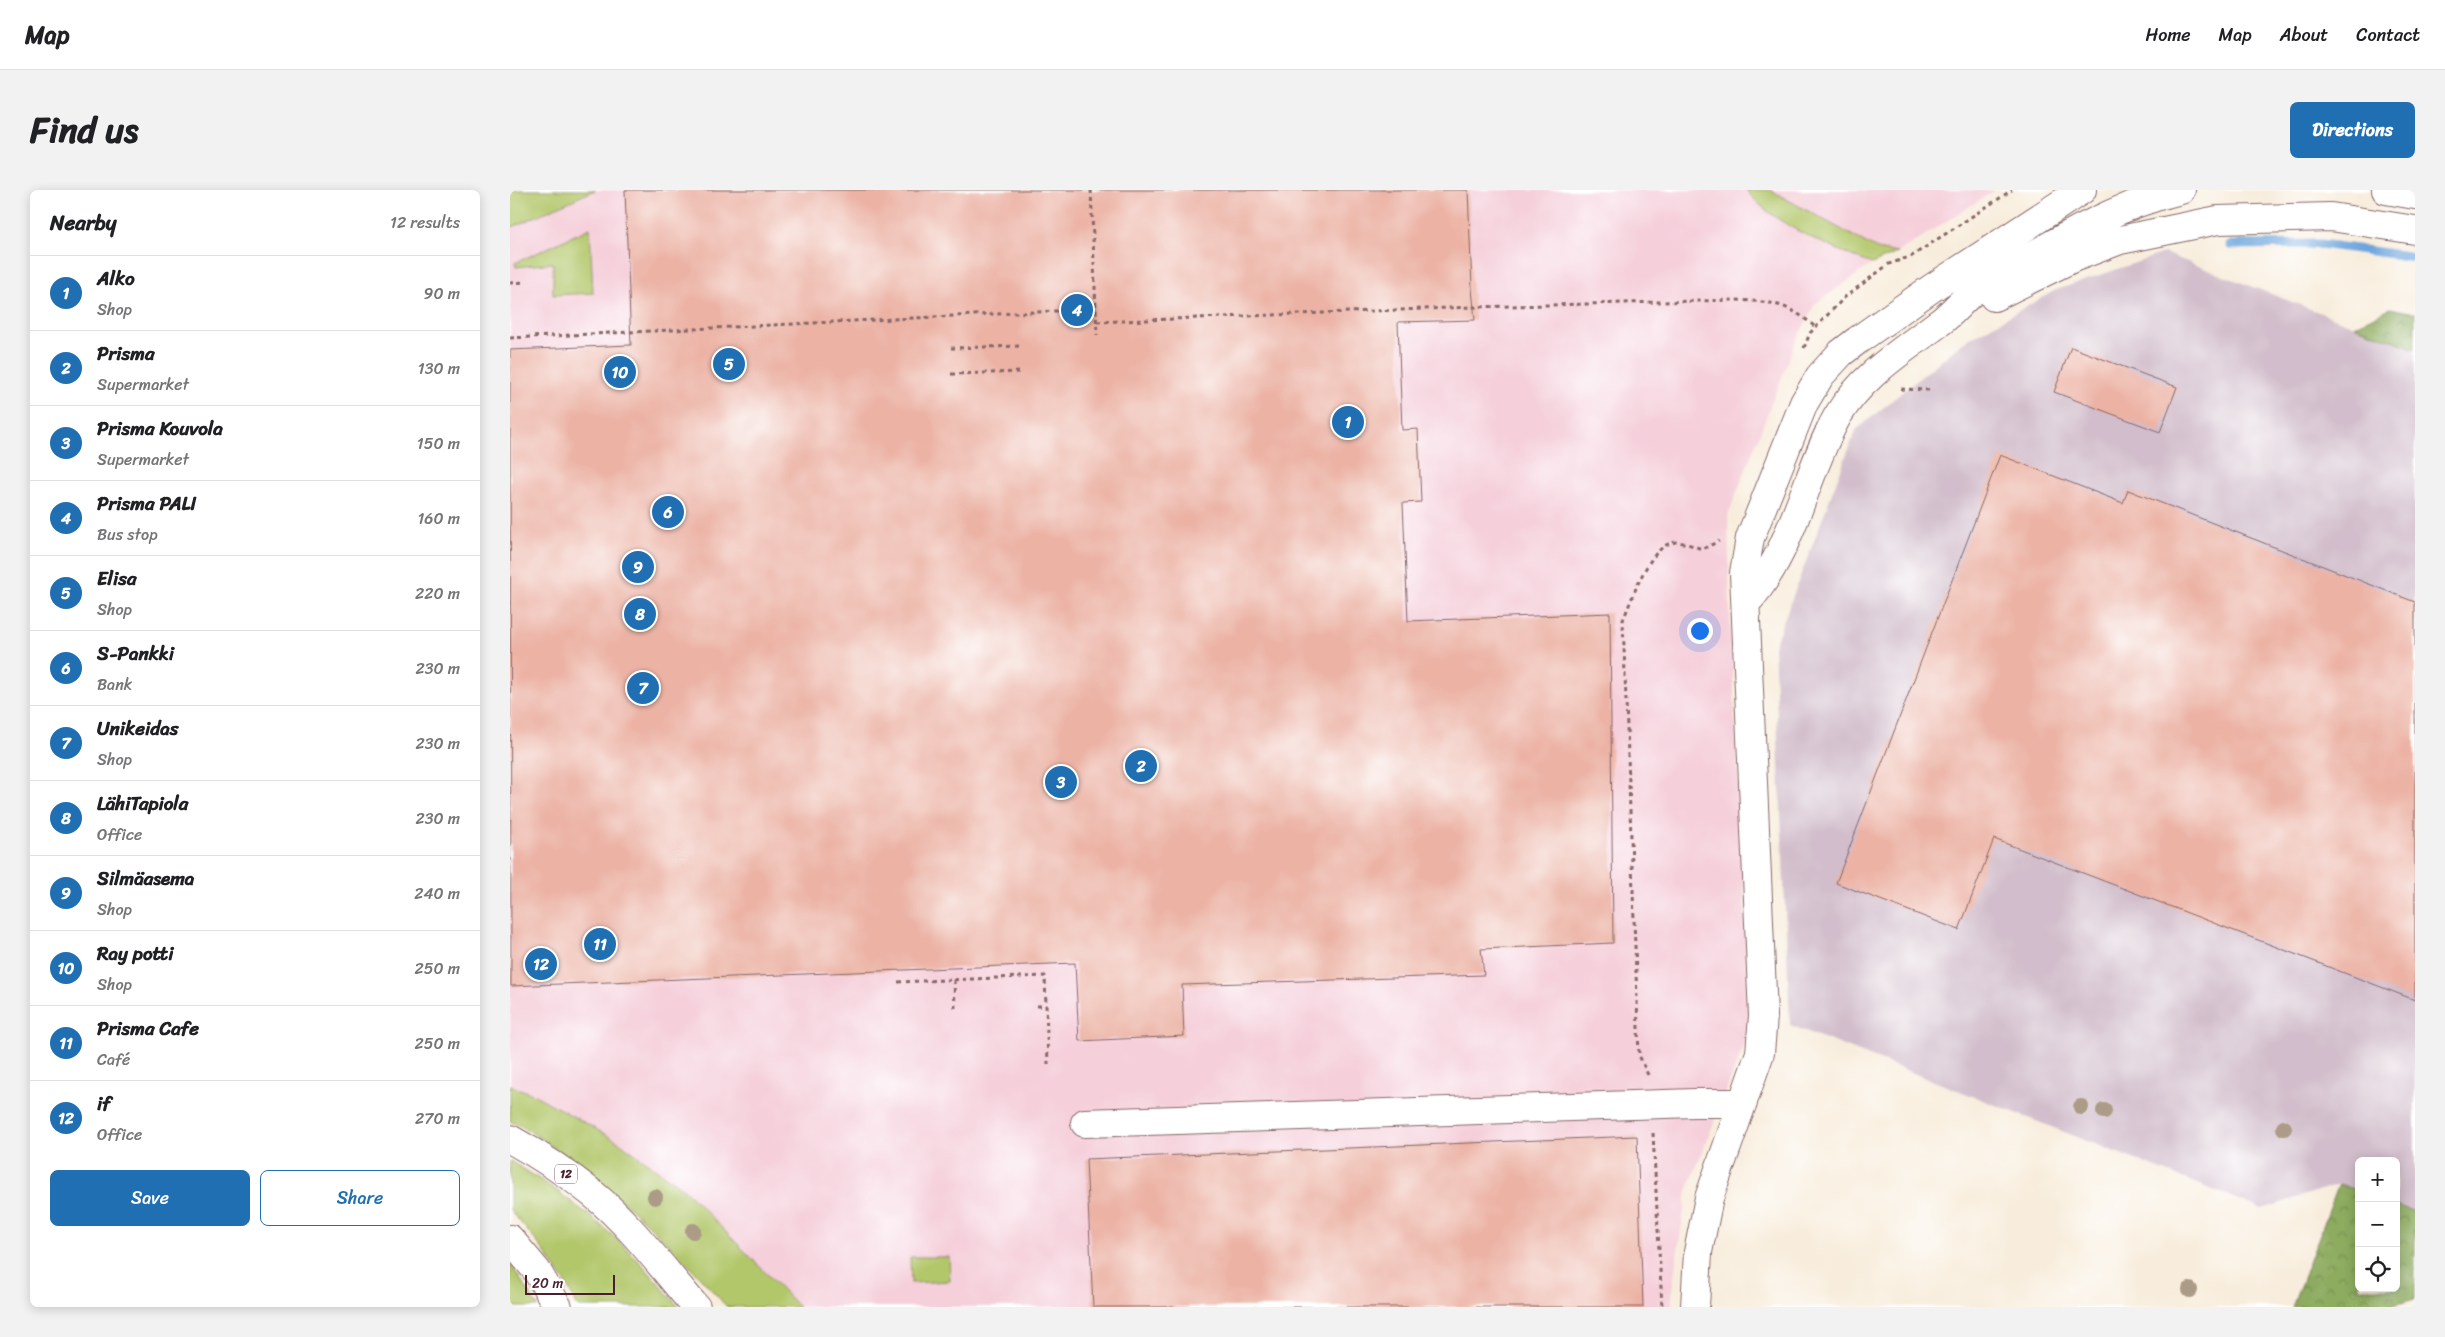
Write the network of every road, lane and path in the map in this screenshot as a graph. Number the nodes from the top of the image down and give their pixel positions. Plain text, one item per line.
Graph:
1 (1091, 190) edge
2 (2012, 190) edge
3 (2082, 190) edge
4 (2181, 190) edge
5 (2386, 190) edge
6 (2415, 195) edge
7 (2415, 230) edge
8 (526, 282) dead end
9 (510, 283) edge
10 (1096, 309) junction
11 (1097, 322) junction
12 (1941, 322) junction
13 (1816, 327) junction
14 (1097, 335) dead end
15 (510, 338) edge
16 (1022, 346) dead end
17 (951, 348) dead end
18 (1803, 350) dead end
19 (1023, 372) dead end
20 (951, 374) dead end
21 (1721, 540) dead end
22 (1746, 602) junction
23 (954, 980) junction
24 (898, 982) dead end
25 (1037, 1006) dead end
26 (1046, 1006) junction
27 (955, 1009) dead end
28 (1048, 1064) dead end
29 (1650, 1082) dead end
30 (1743, 1103) junction
31 (1085, 1123) dead end
32 (1653, 1130) dead end
33 (510, 1139) edge
34 (510, 1239) edge
35 (558, 1307) edge
36 (696, 1307) edge
37 (1662, 1307) edge
38 (1695, 1307) edge

1 - 10 path
2 - 13 path
3 - 22 main road
4 - 12 main road
5 - 6 main road
7 - 12 main road
8 - 9 path
10 - 11 path
10 - 15 path
11 - 13 path
11 - 14 path
12 - 22 main road
13 - 18 path
16 - 17 path
19 - 20 path
21 - 29 path
22 - 30 main road
23 - 24 path
23 - 26 path
23 - 27 path
25 - 26 path
26 - 28 path
30 - 31 main road
30 - 38 main road
32 - 37 path
33 - 36 main road, 12
34 - 35 main road

